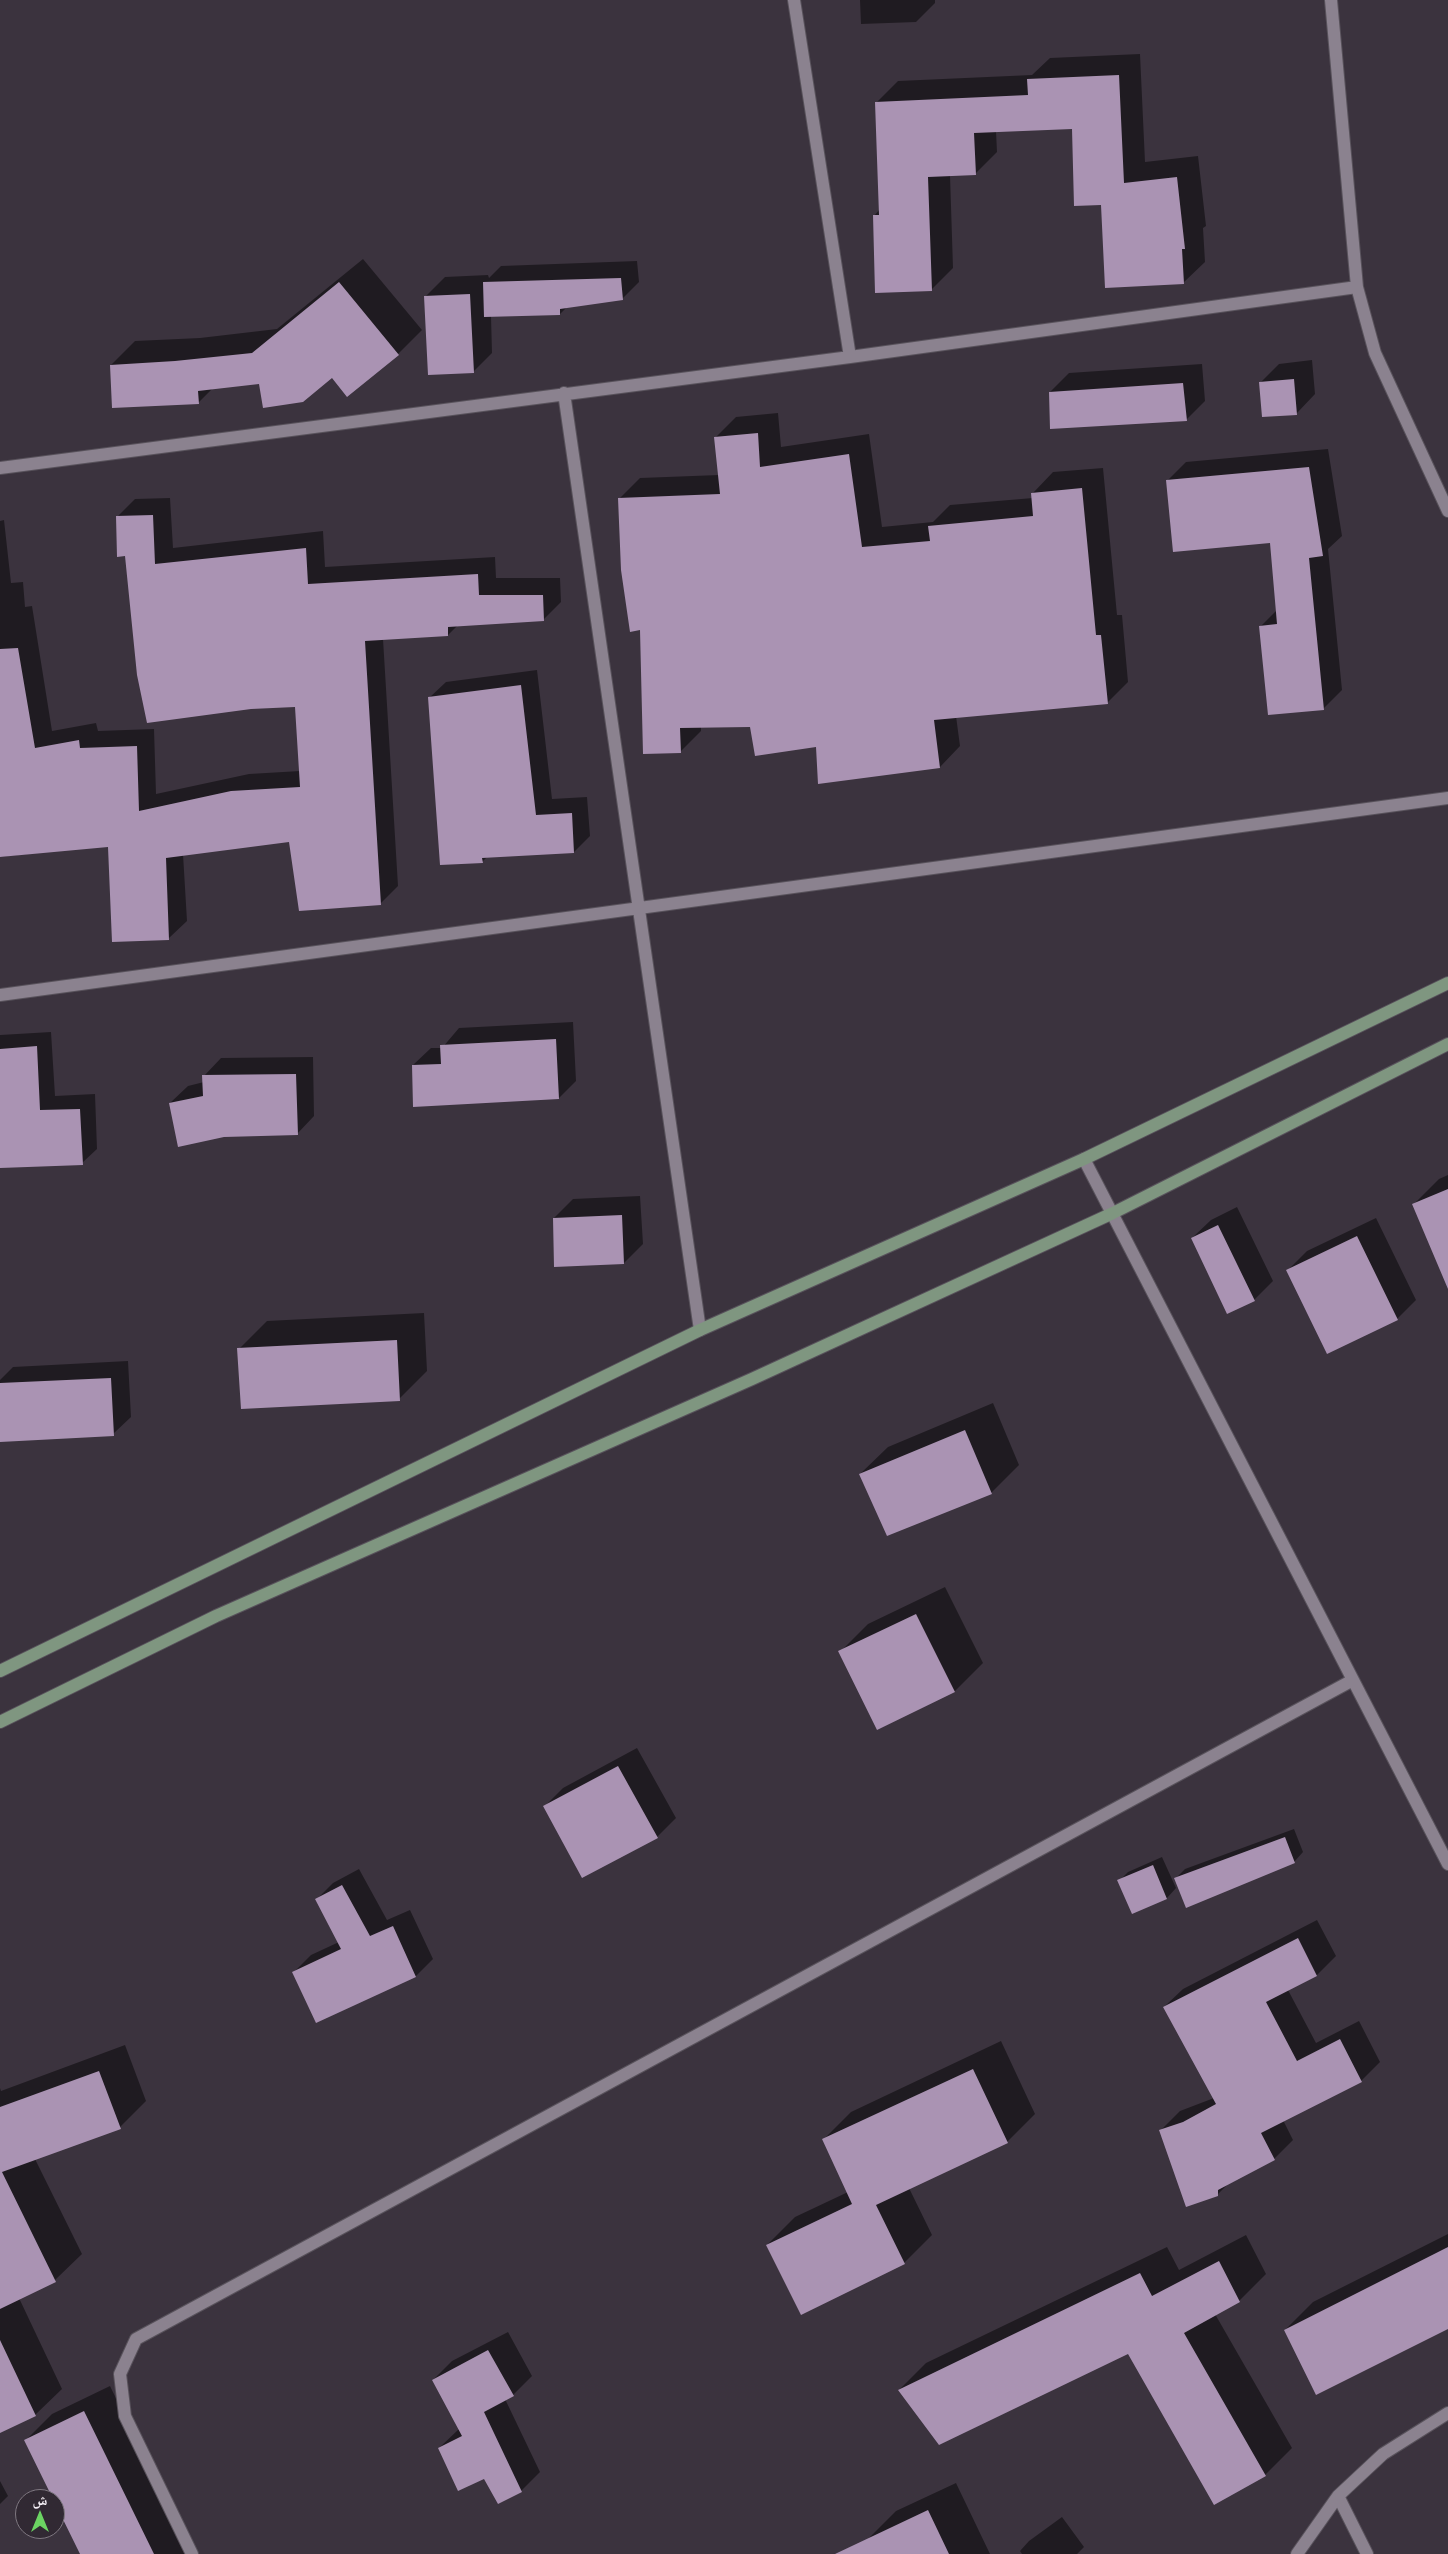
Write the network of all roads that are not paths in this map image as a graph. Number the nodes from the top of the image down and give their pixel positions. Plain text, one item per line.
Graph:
1 (794, 0) edge
2 (1331, 0) edge
3 (1357, 287) junction
4 (850, 357) junction
5 (564, 393) junction
6 (0, 468) edge
7 (1448, 512) edge
8 (1448, 798) edge
9 (639, 908) junction
10 (1448, 983) edge
11 (0, 995) edge
12 (1448, 1044) edge
13 (1084, 1159) junction
14 (1113, 1213) junction
15 (700, 1330) junction
16 (0, 1671) edge
17 (1353, 1680) junction
18 (0, 1722) edge
19 (1448, 1864) edge
20 (1448, 2413) edge
21 (1338, 2496) junction
22 (192, 2554) edge
23 (1297, 2554) edge
24 (1367, 2554) edge

1 - 4 street
2 - 3 street
3 - 4 street
3 - 7 street
4 - 5 street
5 - 6 street
5 - 9 street
8 - 9 street
9 - 11 street
9 - 15 street
10 - 13 main road
12 - 14 main road
13 - 14 street
13 - 15 main road
14 - 17 street
14 - 18 main road
15 - 16 main road
17 - 19 street
17 - 22 street
20 - 21 street
21 - 23 street
21 - 24 street

